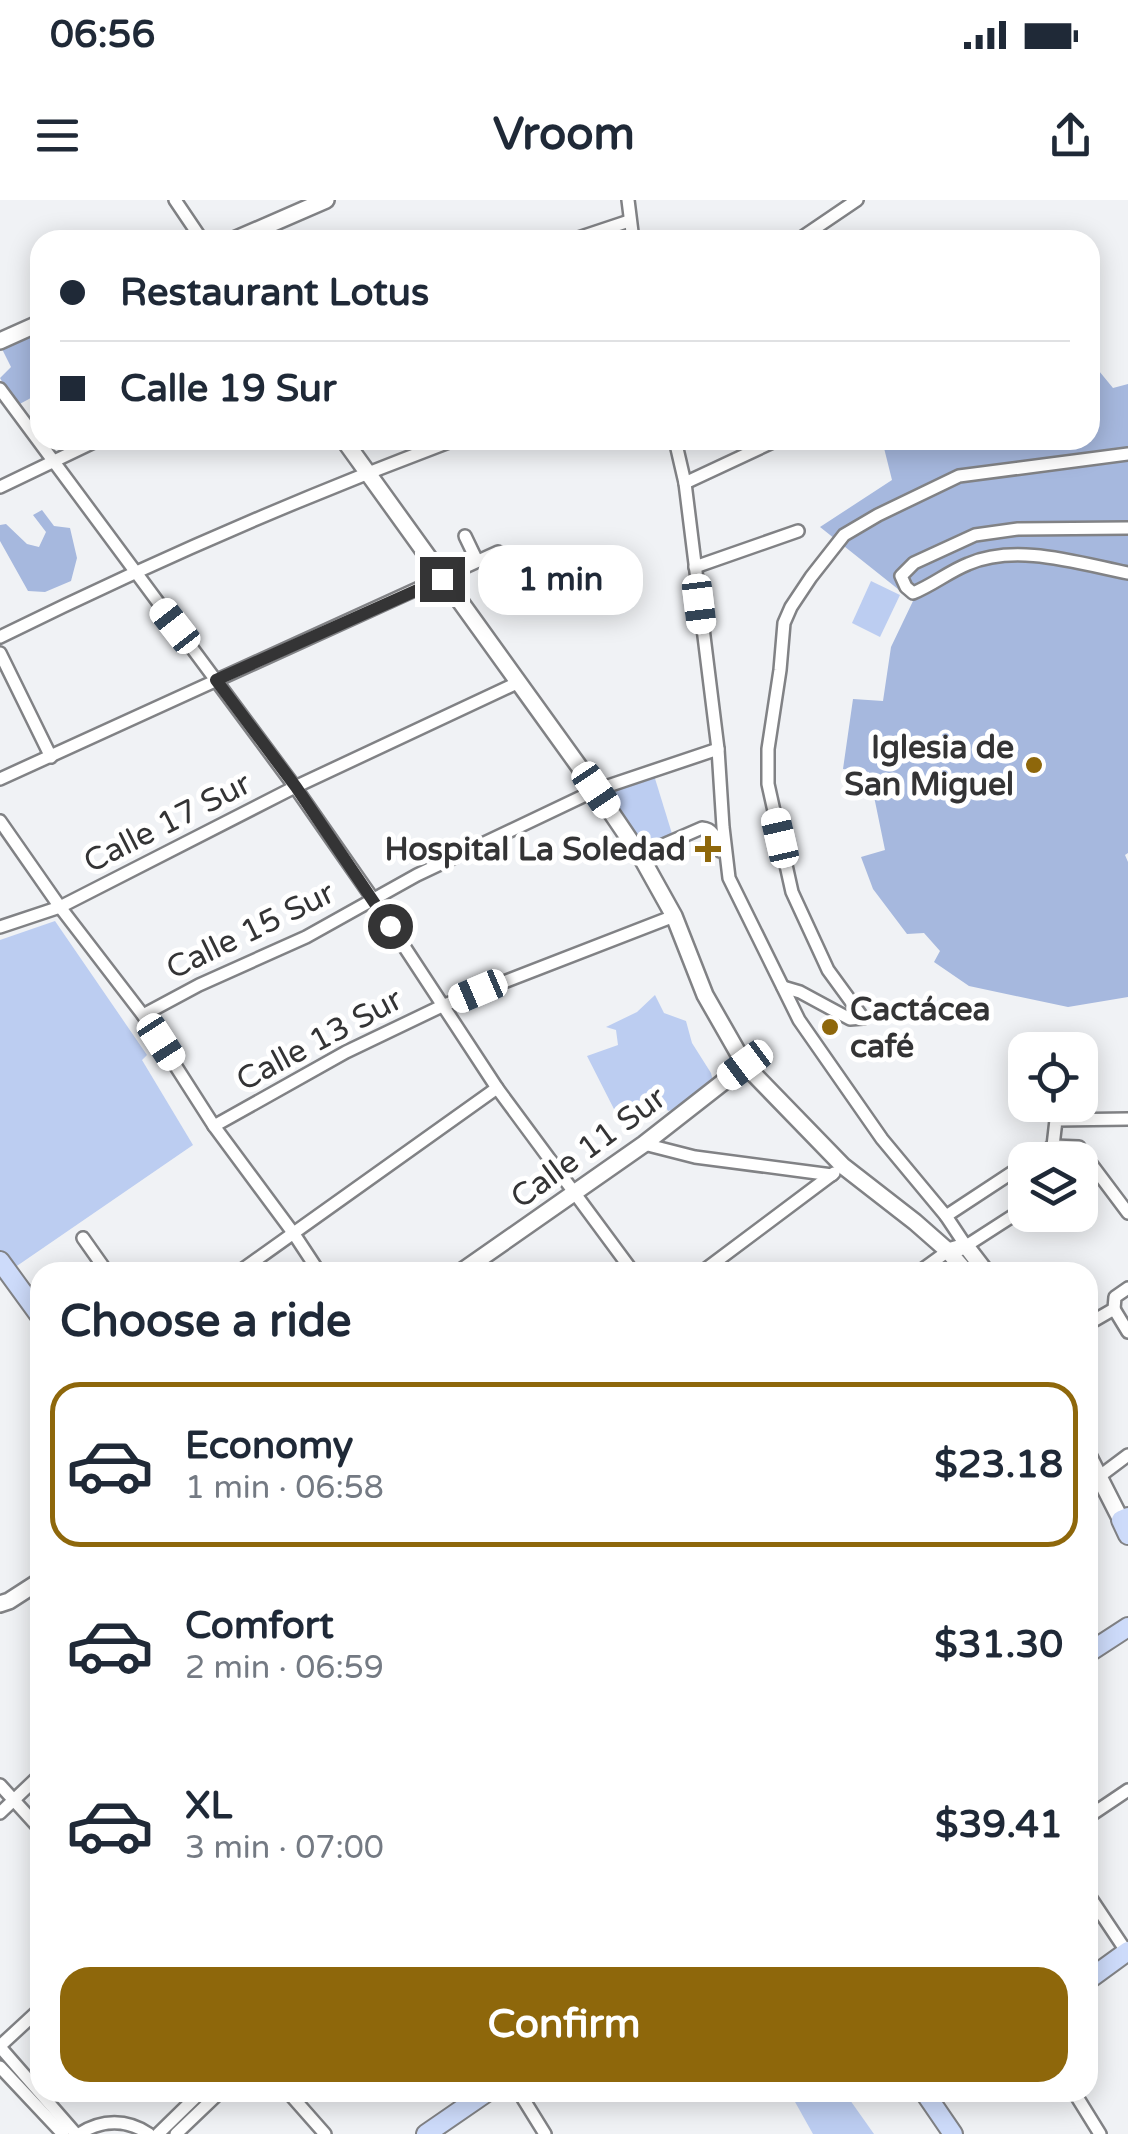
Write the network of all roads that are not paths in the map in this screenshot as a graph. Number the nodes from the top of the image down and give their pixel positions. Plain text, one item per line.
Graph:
1 (175, 200) edge
2 (326, 200) edge
3 (628, 200) edge
4 (858, 200) edge
5 (629, 221) junction
6 (195, 230) edge
7 (257, 230) edge
8 (602, 230) edge
9 (631, 230) edge
10 (813, 230) edge
11 (30, 328) edge
12 (0, 341) edge
13 (0, 390) edge
14 (14, 409) junction
15 (0, 416) edge
16 (30, 430) edge
17 (45, 450) edge
18 (78, 450) edge
19 (352, 450) edge
20 (427, 450) edge
21 (677, 450) edge
22 (755, 450) edge
23 (1128, 454) edge
24 (54, 462) junction
25 (368, 472) junction
26 (685, 484) junction
27 (0, 488) edge
28 (1128, 528) edge
29 (798, 530) dead end
30 (465, 536) dead end
31 (498, 552) dead end
32 (477, 561) junction
33 (694, 568) junction
34 (134, 572) junction
35 (1128, 573) edge
36 (442, 579) junction
37 (0, 637) edge
38 (0, 653) edge
39 (216, 680) junction
40 (519, 682) junction
41 (718, 749) junction
42 (51, 756) junction
43 (0, 779) edge
44 (296, 787) junction
45 (596, 790) junction
46 (0, 821) edge
47 (640, 855) junction
48 (730, 878) junction
49 (373, 899) junction
50 (60, 907) junction
51 (674, 916) junction
52 (0, 927) edge
53 (783, 987) junction
54 (442, 1006) junction
55 (144, 1014) junction
56 (745, 1065) junction
57 (497, 1088) junction
58 (1128, 1120) edge
59 (214, 1126) junction
60 (1053, 1142) edge
61 (644, 1144) junction
62 (837, 1171) junction
63 (1098, 1173) edge
64 (1008, 1175) edge
65 (575, 1192) junction
66 (1128, 1213) edge
67 (946, 1216) junction
68 (1008, 1219) edge
69 (294, 1234) junction
70 (83, 1238) dead end
71 (966, 1246) junction
72 (948, 1250) junction
73 (0, 1261) edge
74 (100, 1262) edge
75 (253, 1262) edge
76 (308, 1262) edge
77 (474, 1262) edge
78 (626, 1262) edge
79 (715, 1262) edge
80 (932, 1262) edge
81 (958, 1262) edge
82 (978, 1262) edge
83 (1128, 1288) edge
84 (30, 1302) edge
85 (1114, 1309) junction
86 (1098, 1318) edge
87 (1128, 1332) edge
88 (1128, 1455) edge
89 (1098, 1477) edge
90 (1098, 1488) edge
91 (1126, 1524) edge
92 (30, 1587) edge
93 (0, 1604) edge
94 (1128, 1627) edge
95 (1098, 1646) edge
96 (0, 1785) edge
97 (30, 1785) edge
98 (1128, 1790) edge
99 (14, 1800) junction
100 (1098, 1810) edge
101 (0, 1813) edge
102 (30, 1818) edge
103 (1098, 1909) edge
104 (1128, 1953) edge
105 (1098, 1973) edge
106 (30, 2019) edge
107 (0, 2046) edge
108 (0, 2067) edge
109 (30, 2080) edge
110 (30, 2099) edge
111 (33, 2102) edge
112 (50, 2102) edge
113 (191, 2102) edge
114 (210, 2102) edge
115 (297, 2102) edge
116 (472, 2102) edge
117 (524, 2102) edge
118 (933, 2102) edge
119 (1080, 2102) edge
120 (63, 2134) edge
121 (78, 2134) edge
122 (149, 2134) edge
123 (158, 2134) edge
124 (176, 2134) edge
125 (325, 2134) edge
126 (426, 2134) edge
127 (544, 2134) edge
128 (953, 2134) edge
129 (1100, 2134) edge

1 - 6 street
2 - 7 street
3 - 5 street
4 - 10 street
5 - 8 street
5 - 9 street
11 - 12 street
13 - 14 street
14 - 15 street
14 - 16 street
17 - 24 street
18 - 24 street
19 - 25 street
20 - 25 street
21 - 26 street
22 - 26 street
23 - 53 street
24 - 27 street
24 - 34 street
25 - 34 street
25 - 36 street
26 - 33 street
28 - 35 street
29 - 33 street
30 - 32 street
31 - 32 street
32 - 36 street
33 - 41 street
34 - 37 street
34 - 39 street
36 - 39 street
36 - 40 street
38 - 42 street
39 - 42 street
39 - 44 street
40 - 44 street, Calle 17 Sur
40 - 45 street
41 - 45 street, Calle 15 Sur
41 - 48 street
42 - 43 street
44 - 49 street
44 - 50 street, Calle 17 Sur
45 - 47 street
45 - 49 street, Calle 15 Sur
46 - 50 street
47 - 48 street
47 - 51 street
48 - 53 street
49 - 54 street
49 - 55 street, Calle 15 Sur
50 - 52 street, Calle 17 Sur
50 - 55 street
51 - 54 street, Calle 13 Sur
51 - 56 street
53 - 67 street
54 - 57 street
54 - 59 street, Calle 13 Sur
55 - 59 street
56 - 61 street, Calle 11 Sur
56 - 62 street
57 - 65 street
57 - 69 street
58 - 60 street
59 - 69 street
61 - 62 street
61 - 65 street, Calle 11 Sur
62 - 72 street
62 - 79 street
63 - 66 street
64 - 67 street
65 - 77 street, Calle 11 Sur
65 - 78 street
67 - 71 street
68 - 71 street
69 - 75 street
69 - 76 street
70 - 74 street
71 - 72 street
71 - 82 street
72 - 80 street
72 - 81 street
73 - 84 main road
83 - 85 street
85 - 86 street
85 - 87 street
88 - 89 street
90 - 91 street
92 - 93 street
94 - 95 main road
96 - 99 street
97 - 99 street
98 - 100 street
99 - 101 street
99 - 102 street
103 - 104 street
104 - 105 main road
106 - 107 street
107 - 109 street
108 - 110 street
111 - 120 street
112 - 121 street
113 - 123 street
114 - 124 street
115 - 125 street
116 - 126 main road
117 - 127 street
118 - 128 main road
119 - 129 street
121 - 122 street

